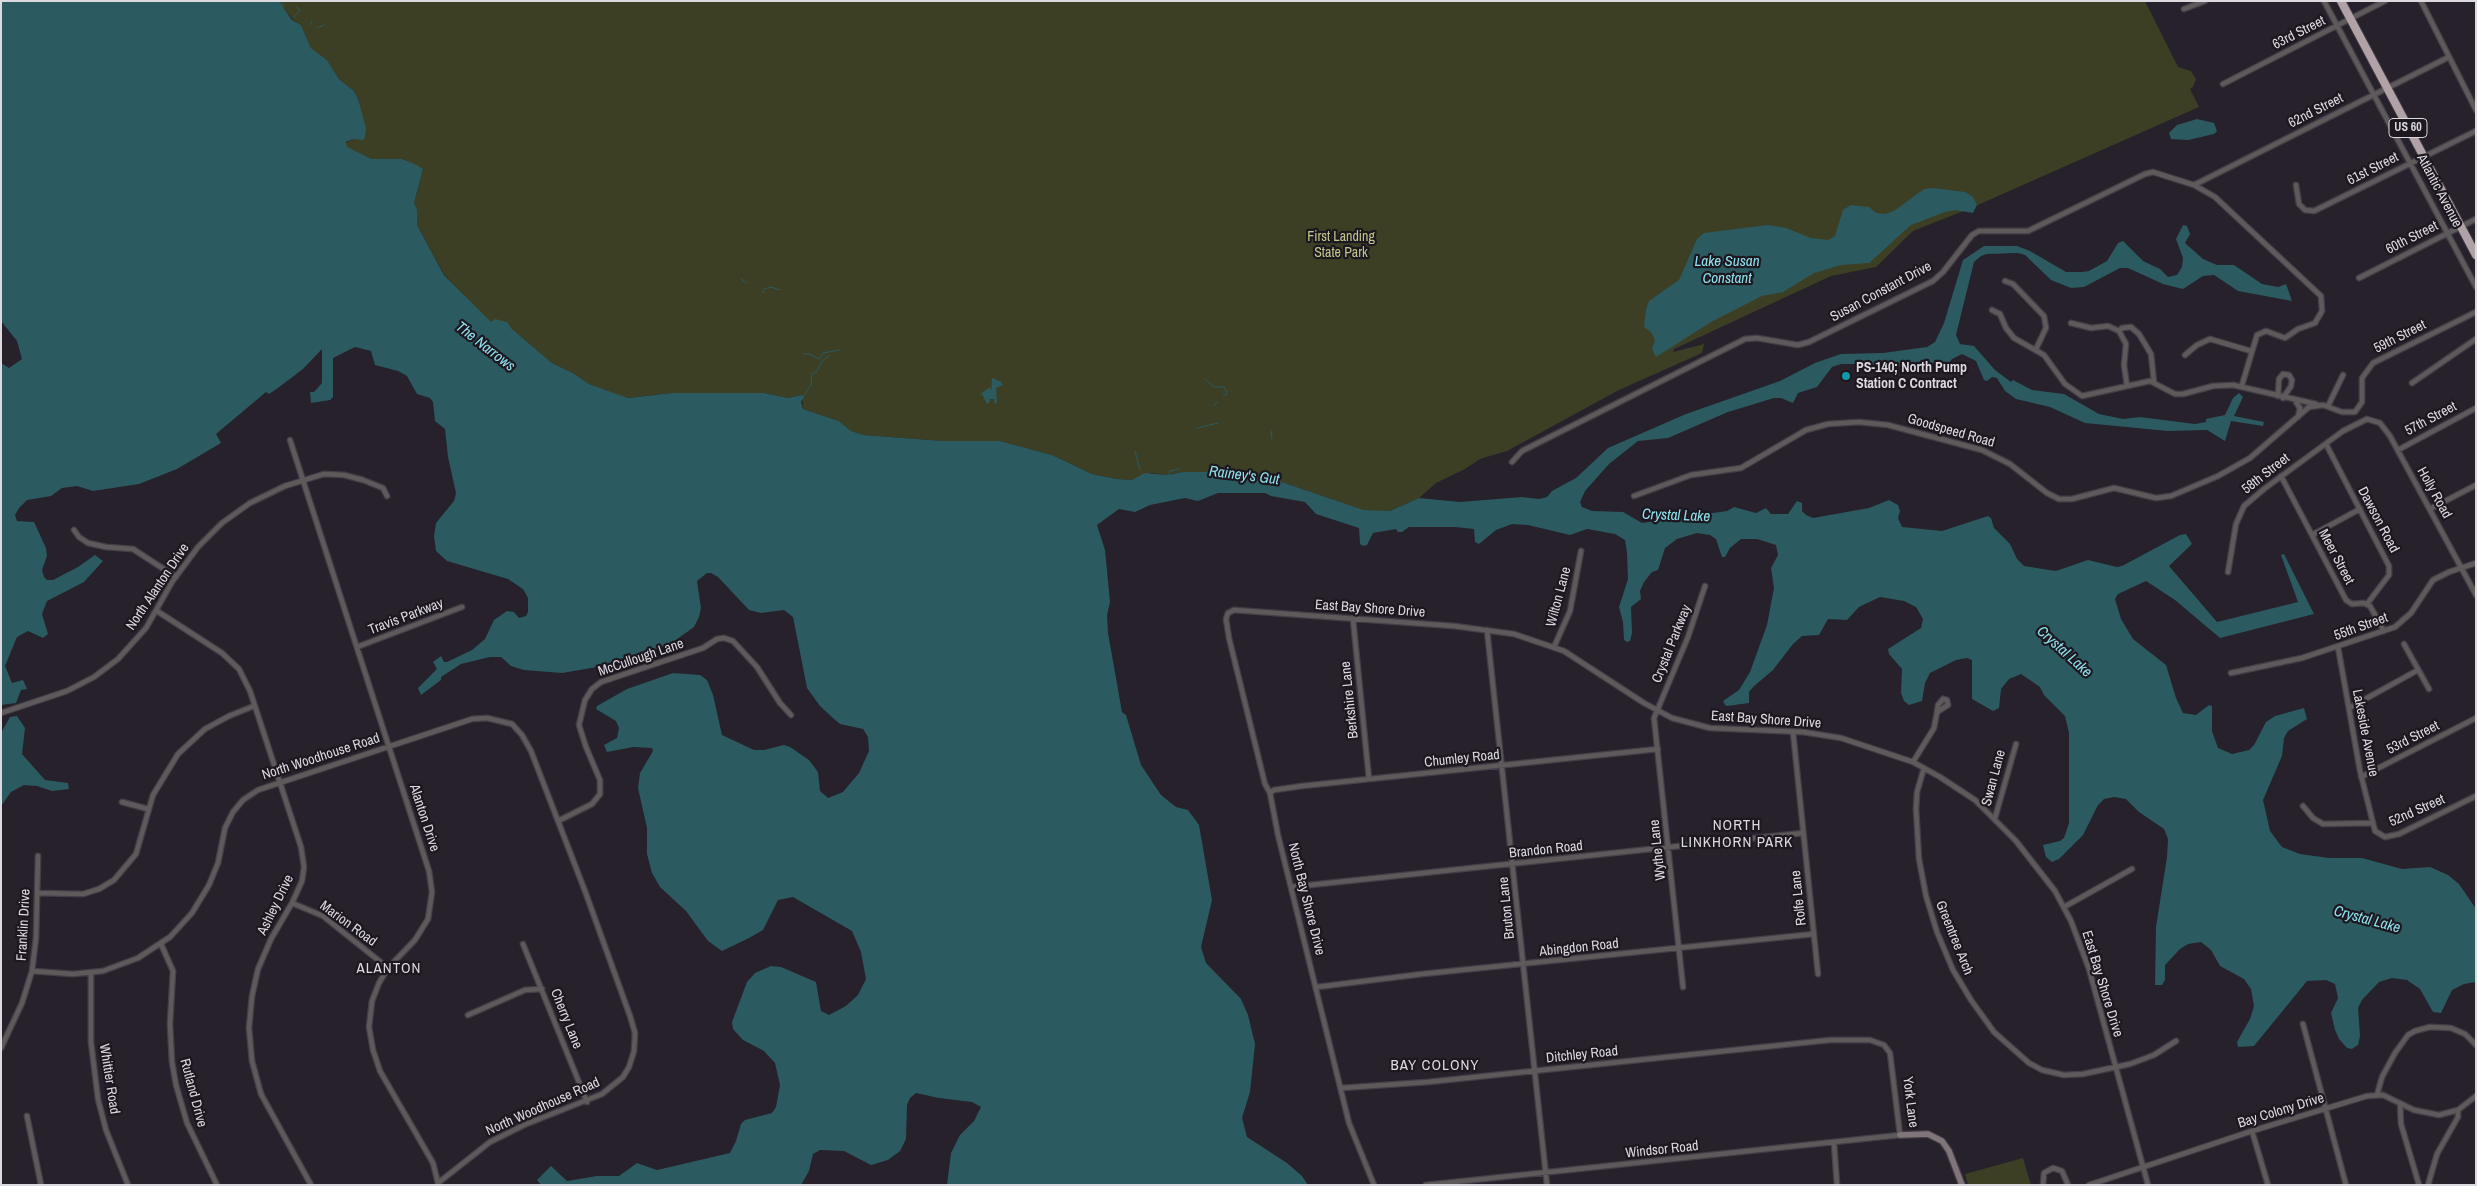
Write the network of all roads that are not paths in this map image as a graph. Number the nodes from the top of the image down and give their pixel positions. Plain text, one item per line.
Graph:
1 (2205, 1) edge
2 (2324, 1) edge
3 (2341, 1) edge
4 (2385, 1) edge
5 (2421, 1) edge
6 (2184, 9) dead end
7 (2350, 19) junction
8 (2337, 26) junction
9 (2449, 57) junction
10 (2223, 84) dead end
11 (2386, 88) junction
12 (2374, 94) junction
13 (2476, 110) edge
14 (2476, 131) edge
15 (2424, 157) junction
16 (2410, 163) junction
17 (2194, 185) junction
18 (2296, 185) dead end
19 (2476, 219) edge
20 (2460, 226) junction
21 (2447, 233) junction
22 (2476, 255) edge
23 (2359, 278) dead end
24 (2005, 280) dead end
25 (2476, 287) edge
26 (1992, 310) dead end
27 (2476, 312) edge
28 (2071, 322) dead end
29 (2119, 331) junction
30 (2476, 338) edge
31 (2036, 349) junction
32 (2251, 352) junction
33 (2184, 355) dead end
34 (2343, 375) dead end
35 (2154, 382) junction
36 (2412, 384) dead end
37 (2127, 386) junction
38 (2242, 386) junction
39 (2280, 397) junction
40 (2295, 401) junction
41 (2317, 405) junction
42 (2328, 406) junction
43 (2310, 408) joint
44 (2476, 408) edge
45 (2298, 418) junction
46 (2359, 422) joint
47 (290, 440) dead end
48 (2326, 444) junction
49 (2398, 450) junction
50 (1512, 462) dead end
51 (2281, 476) junction
52 (303, 479) junction
53 (2476, 485) edge
54 (387, 496) dead end
55 (1634, 496) dead end
56 (2360, 509) junction
57 (2430, 510) junction
58 (74, 530) dead end
59 (2312, 535) junction
60 (1582, 550) dead end
61 (2476, 563) edge
62 (2461, 568) junction
63 (2228, 572) dead end
64 (176, 577) junction
65 (1705, 586) dead end
66 (2476, 595) edge
67 (2366, 604) junction
68 (462, 607) dead end
69 (156, 611) junction
70 (1227, 616) joint
71 (1353, 619) junction
72 (1487, 630) junction
73 (2384, 631) junction
74 (2404, 644) dead end
75 (357, 647) junction
76 (1554, 647) junction
77 (2338, 647) junction
78 (2418, 670) junction
79 (2231, 673) dead end
80 (2429, 689) dead end
81 (254, 706) junction
82 (2349, 708) junction
83 (1656, 710) junction
84 (1937, 712) dead end
85 (1, 713) edge
86 (791, 715) dead end
87 (2476, 718) edge
88 (1793, 732) junction
89 (2016, 744) dead end
90 (389, 746) junction
91 (1658, 749) junction
92 (1913, 762) junction
93 (1504, 766) junction
94 (1924, 768) junction
95 (2361, 777) junction
96 (1369, 779) junction
97 (279, 782) junction
98 (1270, 793) junction
99 (2476, 796) edge
100 (122, 802) dead end
101 (2303, 806) dead end
102 (148, 809) junction
103 (1995, 818) junction
104 (558, 821) junction
105 (2372, 823) junction
106 (1803, 834) junction
107 (1669, 848) junction
108 (38, 856) dead end
109 (1514, 865) junction
110 (2132, 869) dead end
111 (1291, 888) junction
112 (37, 893) junction
113 (292, 903) junction
114 (2064, 907) junction
115 (1814, 934) junction
116 (161, 944) junction
117 (523, 944) dead end
118 (1679, 948) junction
119 (1524, 964) junction
120 (388, 968) junction
121 (32, 971) junction
122 (91, 973) junction
123 (1818, 974) dead end
124 (1683, 987) dead end
125 (1317, 988) junction
126 (542, 989) junction
127 (468, 1015) dead end
128 (2303, 1024) dead end
129 (1824, 1041) joint
130 (2176, 1042) dead end
131 (2476, 1045) edge
132 (1, 1048) edge
133 (2116, 1067) junction
134 (1535, 1071) junction
135 (1341, 1088) junction
136 (2377, 1095) junction
137 (2476, 1096) edge
138 (586, 1102) junction
139 (2400, 1103) junction
140 (2325, 1109) junction
141 (2458, 1110) junction
142 (27, 1116) dead end
143 (2252, 1131) junction
144 (1900, 1136) junction
145 (1834, 1143) junction
146 (2143, 1167) junction
147 (1545, 1173) junction
148 (438, 1184) edge
149 (41, 1185) edge
150 (128, 1185) edge
151 (217, 1185) edge
152 (311, 1185) edge
153 (1374, 1185) edge
154 (1426, 1185) edge
155 (1547, 1185) edge
156 (1837, 1185) edge
157 (1962, 1185) edge
158 (2043, 1185) edge
159 (2068, 1185) edge
160 (2089, 1185) edge
161 (2148, 1185) edge
162 (2268, 1185) edge
163 (2346, 1185) edge
164 (2419, 1185) edge
165 (2428, 1185) edge

1 - 6 street
2 - 8 street, Atlantic Avenue
3 - 7 highway, Atlantic Avenue / US 60
4 - 7 street, 63rd Street
5 - 9 street
7 - 8 street, 63rd Street
7 - 11 highway, Atlantic Avenue / US 60
8 - 10 street, 63rd Street
8 - 12 street, Atlantic Avenue
9 - 11 street, 62nd Street
9 - 13 street
11 - 12 street, 62nd Street
11 - 15 highway, Atlantic Avenue / US 60
12 - 16 street, Atlantic Avenue
12 - 17 street, 62nd Street
14 - 15 street, 61st Street
15 - 16 street, 61st Street
15 - 20 highway, Atlantic Avenue / US 60
16 - 18 street, 61st Street
16 - 21 street, Atlantic Avenue
17 - 32 street, Susan Constant Drive
17 - 50 street, Susan Constant Drive
19 - 20 street, 60th Street
20 - 21 street, 60th Street
20 - 22 highway, Atlantic Avenue / US 60
21 - 23 street, 60th Street
21 - 25 street, Atlantic Avenue
24 - 31 street
26 - 31 street
27 - 42 street, 59th Street
28 - 29 street
29 - 35 street
29 - 37 street
30 - 36 street
31 - 37 street
32 - 33 street
32 - 38 street
34 - 42 street
35 - 37 street
35 - 38 street
38 - 39 street
39 - 39 street
39 - 40 street
40 - 41 street
40 - 45 street
41 - 42 street, 59th Street
41 - 43 street, 59th Street
43 - 45 street, Goodspeed Road
44 - 49 street, 57th Street
45 - 55 street, Goodspeed Road
46 - 48 street, 58th Street
46 - 49 street, Holly Road
47 - 52 street, Alanton Drive
48 - 51 street, 58th Street
48 - 56 street, Dawson Road
49 - 57 street, Holly Road
51 - 59 street, Meer Street
51 - 63 street, 58th Street
52 - 54 street, North Alanton Drive
52 - 64 street, North Alanton Drive
52 - 75 street, Alanton Drive
53 - 57 street
56 - 59 street
56 - 67 street, Dawson Road
57 - 62 street, Holly Road
58 - 64 street
59 - 67 street, Meer Street
60 - 76 street, Wilton Lane
61 - 62 street, 55th Street
62 - 66 street, Holly Road
62 - 73 street, 55th Street
64 - 69 street, North Alanton Drive
65 - 83 street, Crystal Parkway
67 - 73 street
68 - 75 street, Travis Parkway
69 - 81 street, Ashley Drive
69 - 85 street, North Alanton Drive
70 - 71 street, East Bay Shore Drive
70 - 98 street, North Bay Shore Drive
71 - 72 street, East Bay Shore Drive
71 - 96 street, Berkshire Lane
72 - 76 street, East Bay Shore Drive
72 - 93 street, Bruton Lane
73 - 77 street, 55th Street
74 - 78 street
75 - 90 street, Alanton Drive
76 - 83 street, East Bay Shore Drive
77 - 79 street, 55th Street
77 - 82 street, Lakeside Avenue
78 - 80 street
78 - 82 street
81 - 97 street, Ashley Drive
81 - 102 street
82 - 95 street, Lakeside Avenue
83 - 88 street, East Bay Shore Drive
83 - 91 street, Wythe Lane
84 - 92 street
86 - 104 street, McCullough Lane
87 - 95 street, 53rd Street
88 - 92 street, East Bay Shore Drive
88 - 106 street, Rolfe Lane
89 - 103 street, Swan Lane
90 - 97 street, North Woodhouse Road
90 - 104 street, North Woodhouse Road
90 - 120 street, Alanton Drive
91 - 93 street, Chumley Road
91 - 107 street, Wythe Lane
92 - 94 street, East Bay Shore Drive
93 - 96 street, Chumley Road
93 - 109 street, Bruton Lane
94 - 103 street, East Bay Shore Drive
94 - 133 street, Greentree Arch
95 - 105 street, Lakeside Avenue
96 - 98 street, Chumley Road
97 - 113 street, Ashley Drive
97 - 116 street, North Woodhouse Road
98 - 111 street, North Bay Shore Drive
99 - 105 street, 52nd Street
100 - 102 street
101 - 105 street
102 - 112 street
103 - 114 street, East Bay Shore Drive
104 - 138 street, North Woodhouse Road
106 - 107 street, Brandon Road
106 - 115 street, Rolfe Lane
107 - 109 street, Brandon Road
107 - 118 street, Wythe Lane
108 - 112 street, Franklin Drive
109 - 111 street, Brandon Road
109 - 119 street, Bruton Lane
110 - 114 street
111 - 125 street, North Bay Shore Drive
112 - 121 street, Franklin Drive
113 - 120 street, Marion Road
113 - 152 street, Ashley Drive
114 - 133 street, East Bay Shore Drive
115 - 118 street, Abingdon Road
115 - 123 street, Rolfe Lane
116 - 122 street, North Woodhouse Road
116 - 151 street, Rutland Drive
117 - 126 street, Cherry Lane
118 - 119 street, Abingdon Road
118 - 124 street, Wythe Lane
119 - 125 street, Abingdon Road
119 - 134 street, Bruton Lane
120 - 148 street, Alanton Drive
121 - 122 street, North Woodhouse Road
121 - 132 street, Franklin Drive
122 - 150 street, Whittier Road
125 - 135 street, North Bay Shore Drive
126 - 127 street
126 - 138 street, Cherry Lane
128 - 140 street
129 - 134 street, Ditchley Road
129 - 144 street, York Lane
130 - 133 street, Greentree Arch
131 - 136 street
133 - 146 street, East Bay Shore Drive
134 - 135 street, Ditchley Road
134 - 147 street, Bruton Lane
135 - 153 street, North Bay Shore Drive
136 - 139 street
136 - 140 street, Bay Colony Drive
137 - 141 street
138 - 148 street, North Woodhouse Road
139 - 141 street
139 - 164 street
140 - 143 street, Bay Colony Drive
140 - 163 street
141 - 165 street
142 - 149 street
143 - 146 street, Bay Colony Drive
143 - 162 street
144 - 145 street, Windsor Road
144 - 157 street, York Lane
145 - 147 street, Windsor Road
145 - 156 street
146 - 160 street, Bay Colony Drive
146 - 161 street, East Bay Shore Drive
147 - 154 street, Windsor Road
147 - 155 street, Bruton Lane
158 - 159 street

